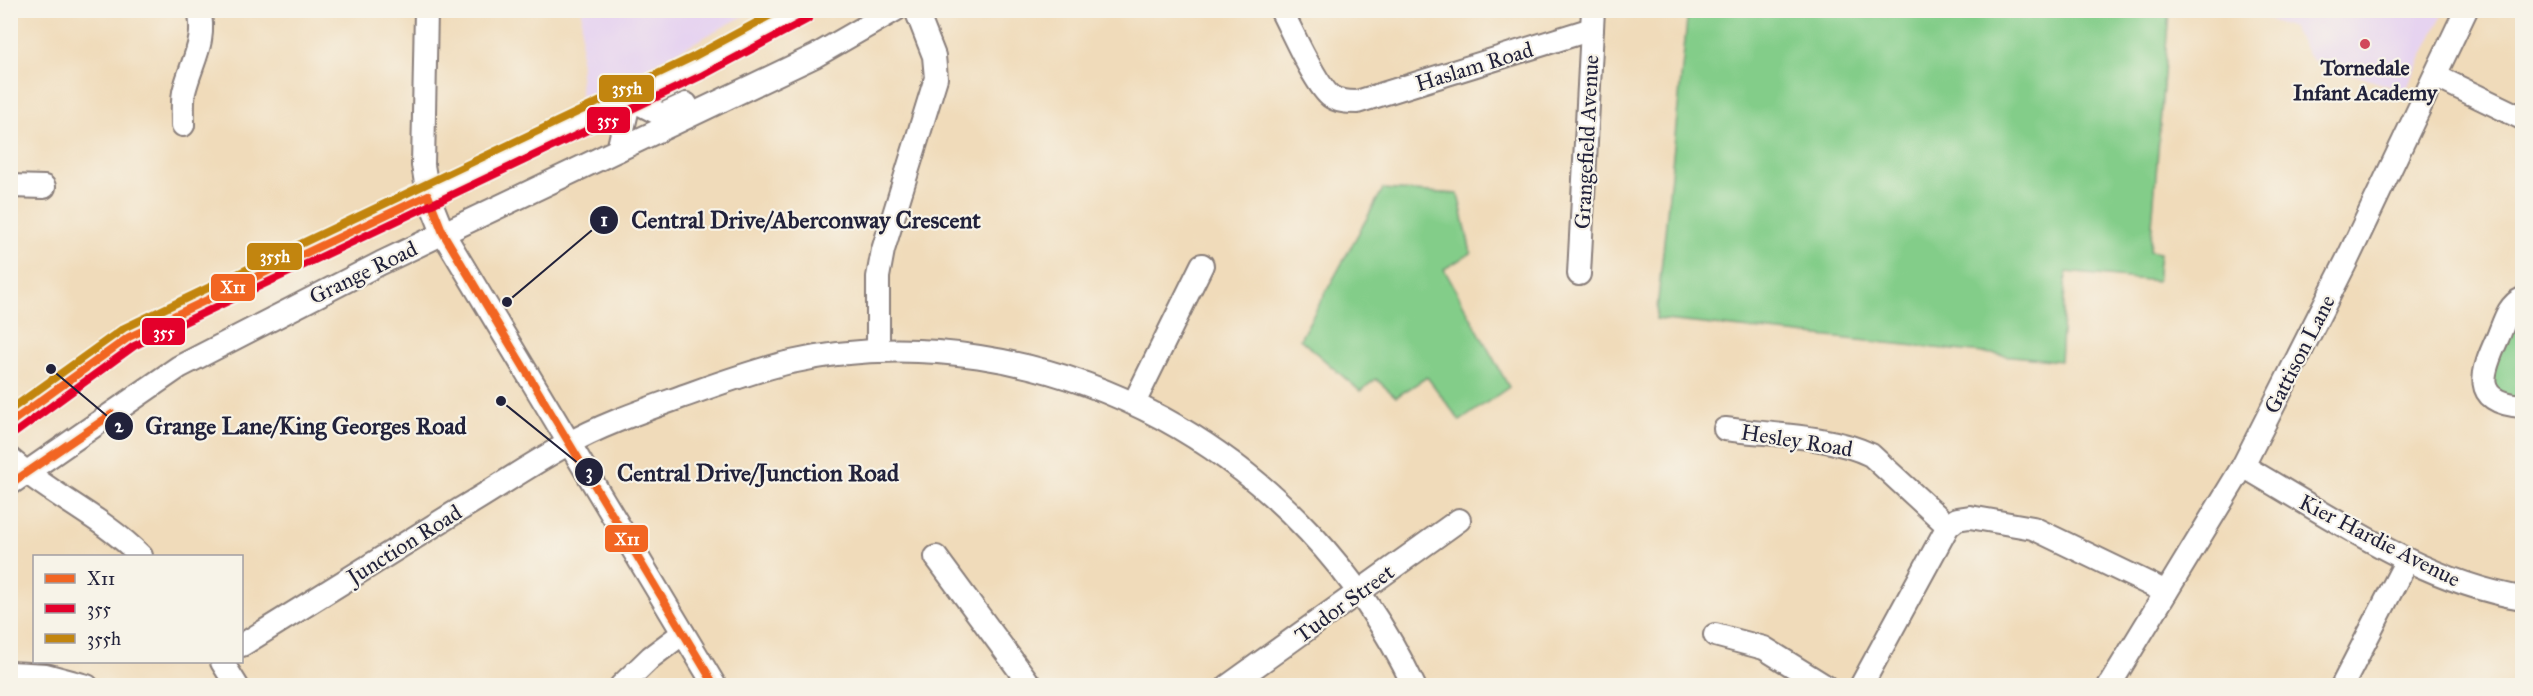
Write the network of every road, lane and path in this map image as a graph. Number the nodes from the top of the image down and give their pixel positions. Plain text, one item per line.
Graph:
1 (199, 10) edge
2 (426, 10) edge
3 (803, 10) edge
4 (895, 10) edge
5 (916, 10) edge
6 (1281, 10) edge
7 (2466, 10) edge
8 (1593, 20) edge
9 (2435, 76) junction
10 (742, 91) junction
11 (630, 99) junction
12 (2523, 117) edge
13 (183, 125) dead end
14 (618, 150) junction
15 (10, 186) edge
16 (44, 187) dead end
17 (428, 195) junction
18 (443, 233) junction
19 (1202, 265) dead end
20 (1579, 274) dead end
21 (2523, 299) edge
22 (878, 351) junction
23 (1134, 403) junction
24 (2523, 406) edge
25 (10, 423) edge
26 (1725, 429) dead end
27 (567, 444) junction
28 (2243, 466) junction
29 (16, 472) edge
30 (1459, 520) dead end
31 (1948, 526) junction
32 (140, 555) edge
33 (936, 557) dead end
34 (2407, 560) junction
35 (1359, 592) junction
36 (2166, 592) junction
37 (2523, 598) edge
38 (683, 633) junction
39 (1714, 635) dead end
40 (243, 644) edge
41 (223, 663) edge
42 (10, 673) edge
43 (87, 686) edge
44 (237, 686) edge
45 (621, 686) edge
46 (715, 686) edge
47 (1031, 686) edge
48 (1228, 686) edge
49 (1414, 686) edge
50 (1825, 686) edge
51 (1861, 686) edge
52 (2109, 686) edge
53 (2342, 686) edge

1 - 13 street
2 - 17 street
3 - 11 street
4 - 10 street, Grange Road
5 - 22 street
6 - 8 street, Haslam Road
7 - 9 street, Gattison Lane
8 - 20 street, Grangefield Avenue
9 - 12 street
9 - 28 street, Gattison Lane
10 - 11 street
10 - 14 street, Grange Road
11 - 14 street
11 - 17 street
14 - 18 street, Grange Road
15 - 16 street
17 - 18 street
17 - 25 street
18 - 27 street
18 - 29 street, Grange Road
19 - 23 street
21 - 24 street
22 - 23 street, Junction Road
22 - 27 street, Junction Road
23 - 35 street, Junction Road
26 - 31 street, Hesley Road
27 - 38 street
27 - 40 street, Junction Road
28 - 34 street, Kier Hardie Avenue
28 - 36 street, Gattison Lane
29 - 32 street
30 - 35 street, Tudor Street
31 - 36 street
31 - 51 street
33 - 47 street
34 - 37 street, Kier Hardie Avenue
34 - 53 street
35 - 48 street, Tudor Street
35 - 49 street, Junction Road
36 - 52 street, Gattison Lane
38 - 45 street
38 - 46 street
39 - 50 street
41 - 44 street
42 - 43 street

